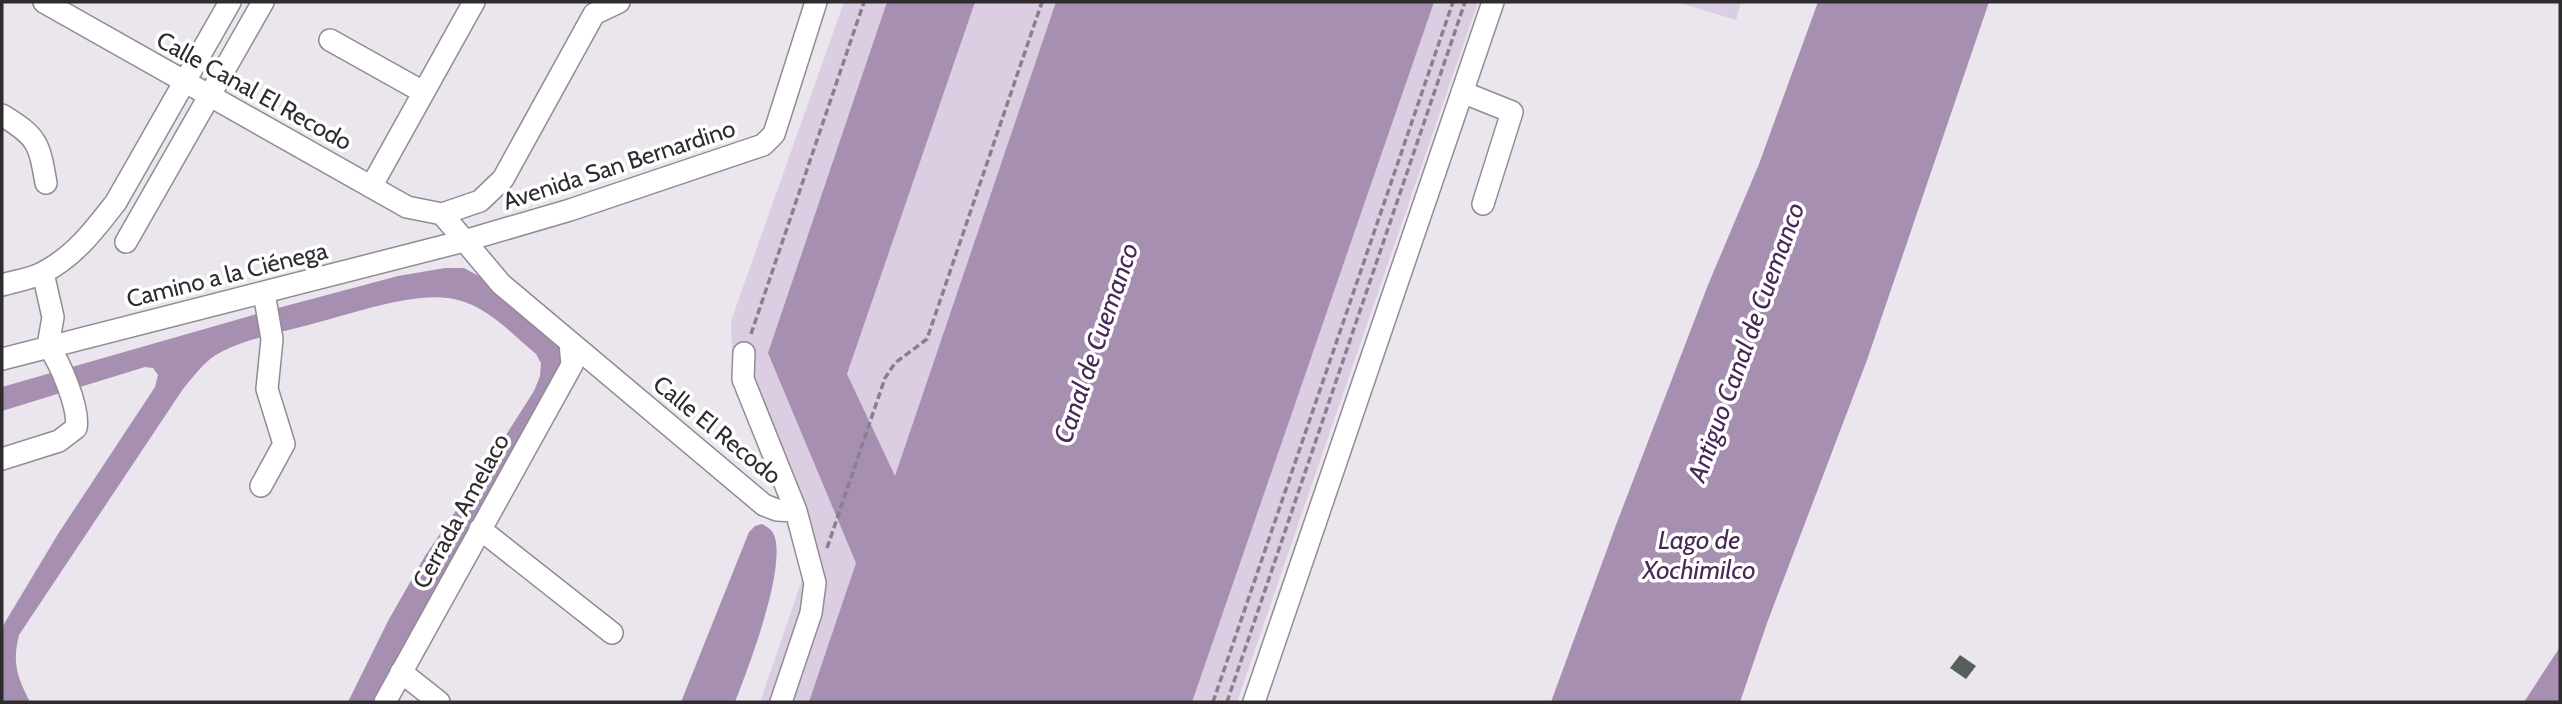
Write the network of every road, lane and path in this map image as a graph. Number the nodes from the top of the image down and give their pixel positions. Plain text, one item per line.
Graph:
1 (44, 2) edge
2 (230, 2) edge
3 (263, 2) edge
4 (474, 2) edge
5 (619, 2) edge
6 (816, 2) edge
7 (864, 2) edge
8 (1042, 2) edge
9 (1453, 2) edge
10 (1465, 2) edge
11 (1493, 2) edge
12 (597, 8) edge
13 (330, 40) dead end
14 (184, 82) junction
15 (423, 92) junction
16 (1462, 92) junction
17 (209, 95) junction
18 (2, 115) edge
19 (46, 183) dead end
20 (371, 187) junction
21 (1483, 204) dead end
22 (442, 214) junction
23 (464, 241) junction
24 (126, 242) dead end
25 (43, 274) junction
26 (2, 285) edge
27 (265, 302) junction
28 (570, 343) junction
29 (51, 350) junction
30 (744, 353) joint
31 (2, 359) edge
32 (2, 459) edge
33 (261, 486) dead end
34 (796, 511) junction
35 (480, 529) junction
36 (815, 583) junction
37 (612, 633) dead end
38 (401, 672) junction
39 (385, 702) edge
40 (439, 702) edge
41 (781, 702) edge
42 (1213, 702) edge
43 (1227, 702) edge
44 (1254, 702) edge

1 - 14 street, Calle Canal El Recodo
2 - 14 street
3 - 17 street
4 - 15 street
5 - 12 street
6 - 23 street, Avenida San Bernardino
7 - 30 path
8 - 36 path
9 - 42 path
10 - 43 path
11 - 16 street
12 - 22 street
13 - 15 street
14 - 17 street, Calle Canal El Recodo
14 - 25 street
15 - 20 street
16 - 21 street
16 - 44 street
17 - 20 street, Calle Canal El Recodo
17 - 24 street
18 - 19 street
20 - 22 street, Calle Canal El Recodo
22 - 23 street
23 - 27 street, Camino a la Ciénega
23 - 28 street, Calle El Recodo
25 - 26 street
25 - 29 street
27 - 29 street, Camino a la Ciénega
27 - 33 street
28 - 34 street, Calle El Recodo
28 - 35 street, Cerrada Amelaco
29 - 31 street, Camino a la Ciénega
29 - 32 street
30 - 34 street
34 - 36 street, Calle El Recodo
35 - 37 street
35 - 38 street, Cerrada Amelaco
36 - 41 street, Calle El Recodo
38 - 39 street, Cerrada Amelaco
38 - 40 street

